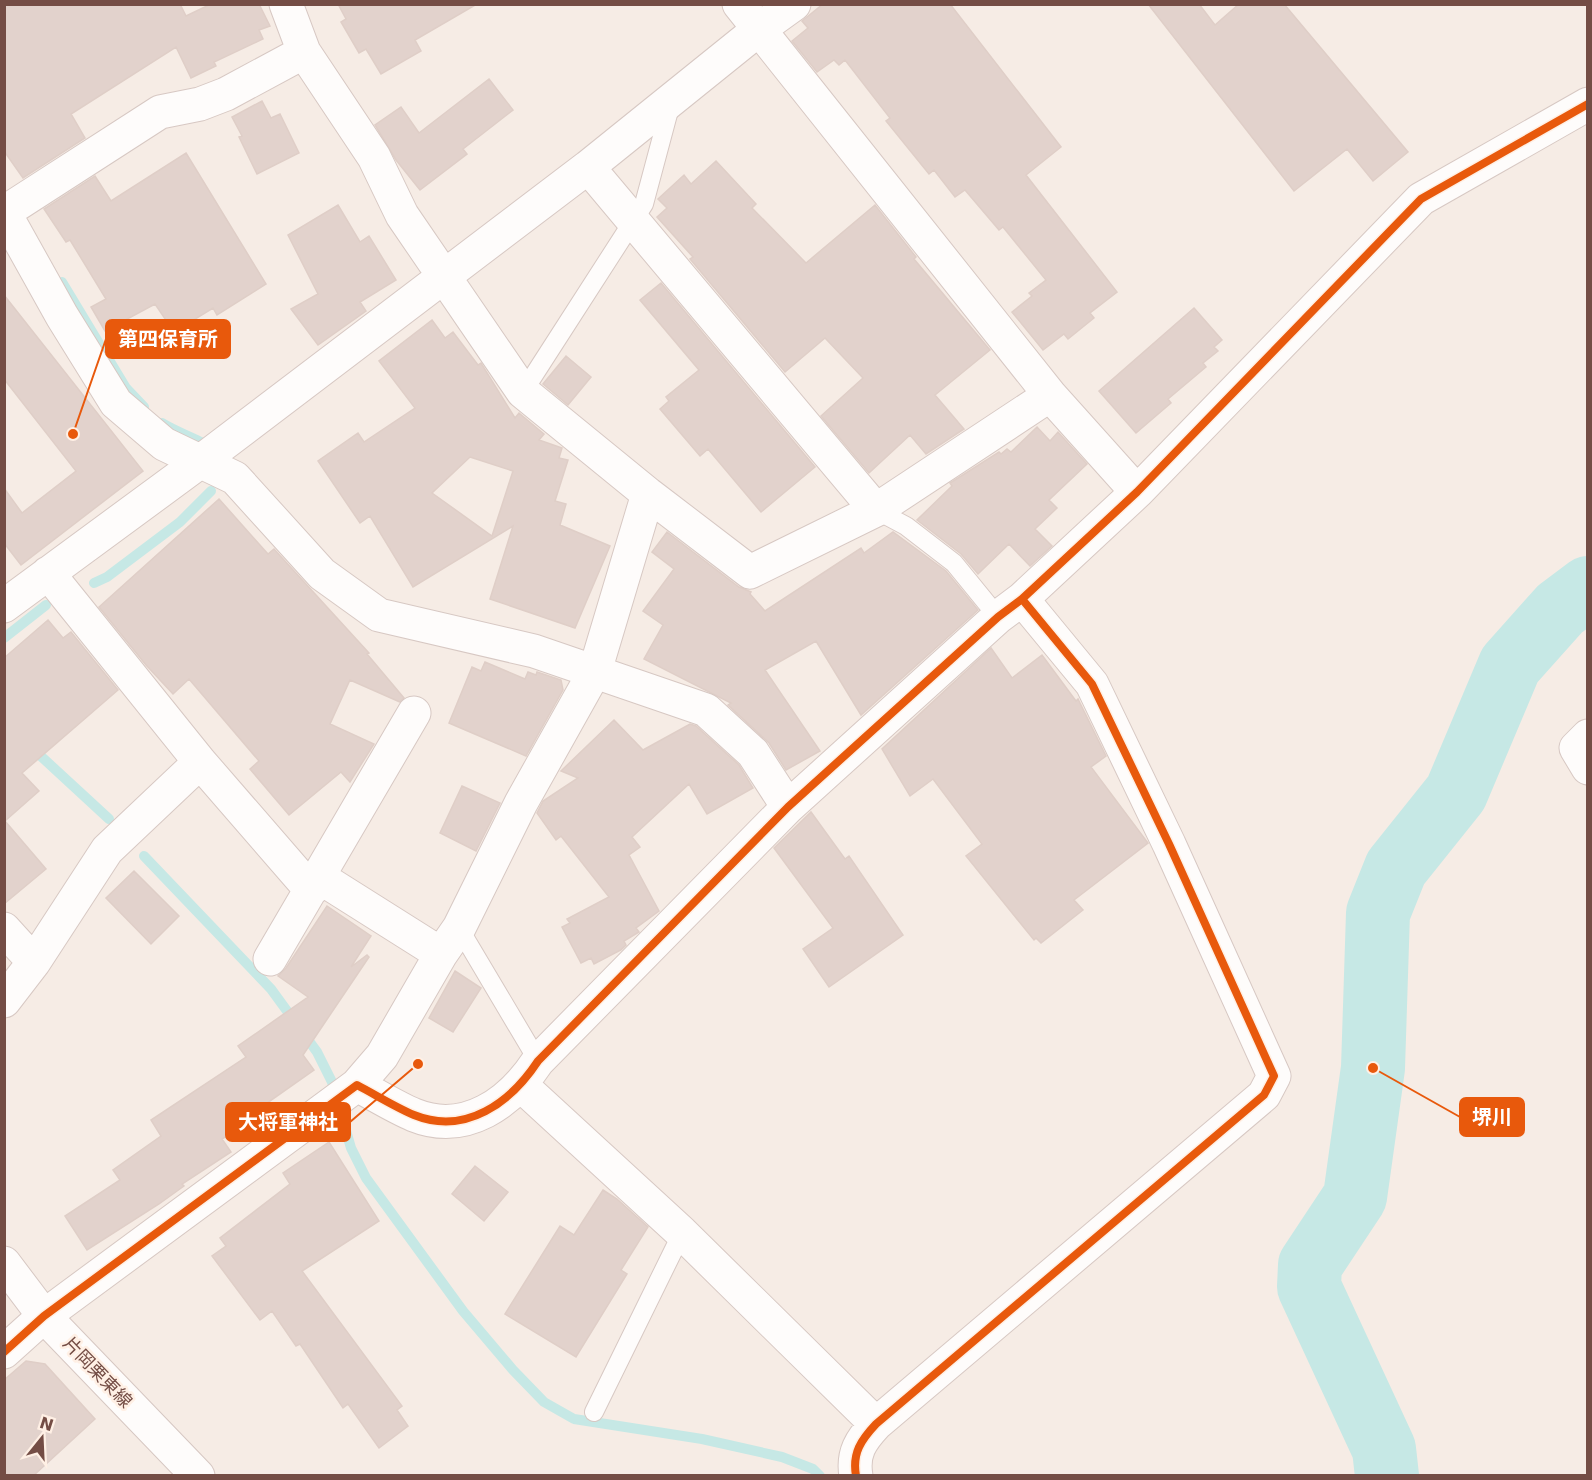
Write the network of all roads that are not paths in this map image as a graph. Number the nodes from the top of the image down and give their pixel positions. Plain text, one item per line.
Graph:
1 (286, 4) edge
2 (794, 4) edge
3 (748, 17) edge
4 (303, 52) junction
5 (672, 99) junction
6 (1587, 104) edge
7 (588, 167) junction
8 (6, 212) edge
9 (634, 220) junction
10 (444, 274) junction
11 (523, 392) junction
12 (1050, 395) junction
13 (203, 460) junction
14 (1137, 492) junction
15 (648, 494) junction
16 (876, 510) junction
17 (48, 573) junction
18 (4, 606) edge
19 (1010, 608) junction
20 (595, 671) junction
21 (414, 713) dead end
22 (1587, 736) edge
23 (200, 762) junction
24 (1587, 768) edge
25 (788, 807) junction
26 (315, 883) junction
27 (459, 928) junction
28 (4, 929) edge
29 (441, 954) junction
30 (270, 958) dead end
31 (34, 962) junction
32 (4, 1001) edge
33 (530, 1074) junction
34 (356, 1086) junction
35 (682, 1233) junction
36 (4, 1263) edge
37 (44, 1316) junction
38 (4, 1352) edge
39 (594, 1412) dead end
40 (876, 1424) junction
41 (198, 1476) edge
42 (856, 1476) edge

1 - 4 street
2 - 3 street
3 - 5 street
3 - 12 street
4 - 8 street
4 - 10 street
5 - 7 street
5 - 9 lane
6 - 14 street
7 - 9 street
7 - 10 street
8 - 13 street
9 - 11 lane
9 - 16 street
10 - 11 street
10 - 13 street
11 - 15 street
12 - 14 street
12 - 16 street
13 - 17 street
13 - 20 street
14 - 19 street
15 - 16 street
15 - 20 street
16 - 19 lane
17 - 18 street
17 - 23 street
19 - 25 street
19 - 40 street
20 - 25 street
20 - 27 street
21 - 26 street
22 - 24 street
23 - 26 street
23 - 31 street
25 - 33 street
26 - 29 street
26 - 30 street
27 - 29 street
27 - 33 lane
28 - 31 street
29 - 34 street
31 - 32 street
33 - 34 street
33 - 35 street
34 - 37 street
35 - 39 lane
35 - 40 street
36 - 37 street, 片岡栗東線
37 - 38 street
37 - 41 street, 片岡栗東線
40 - 42 street

